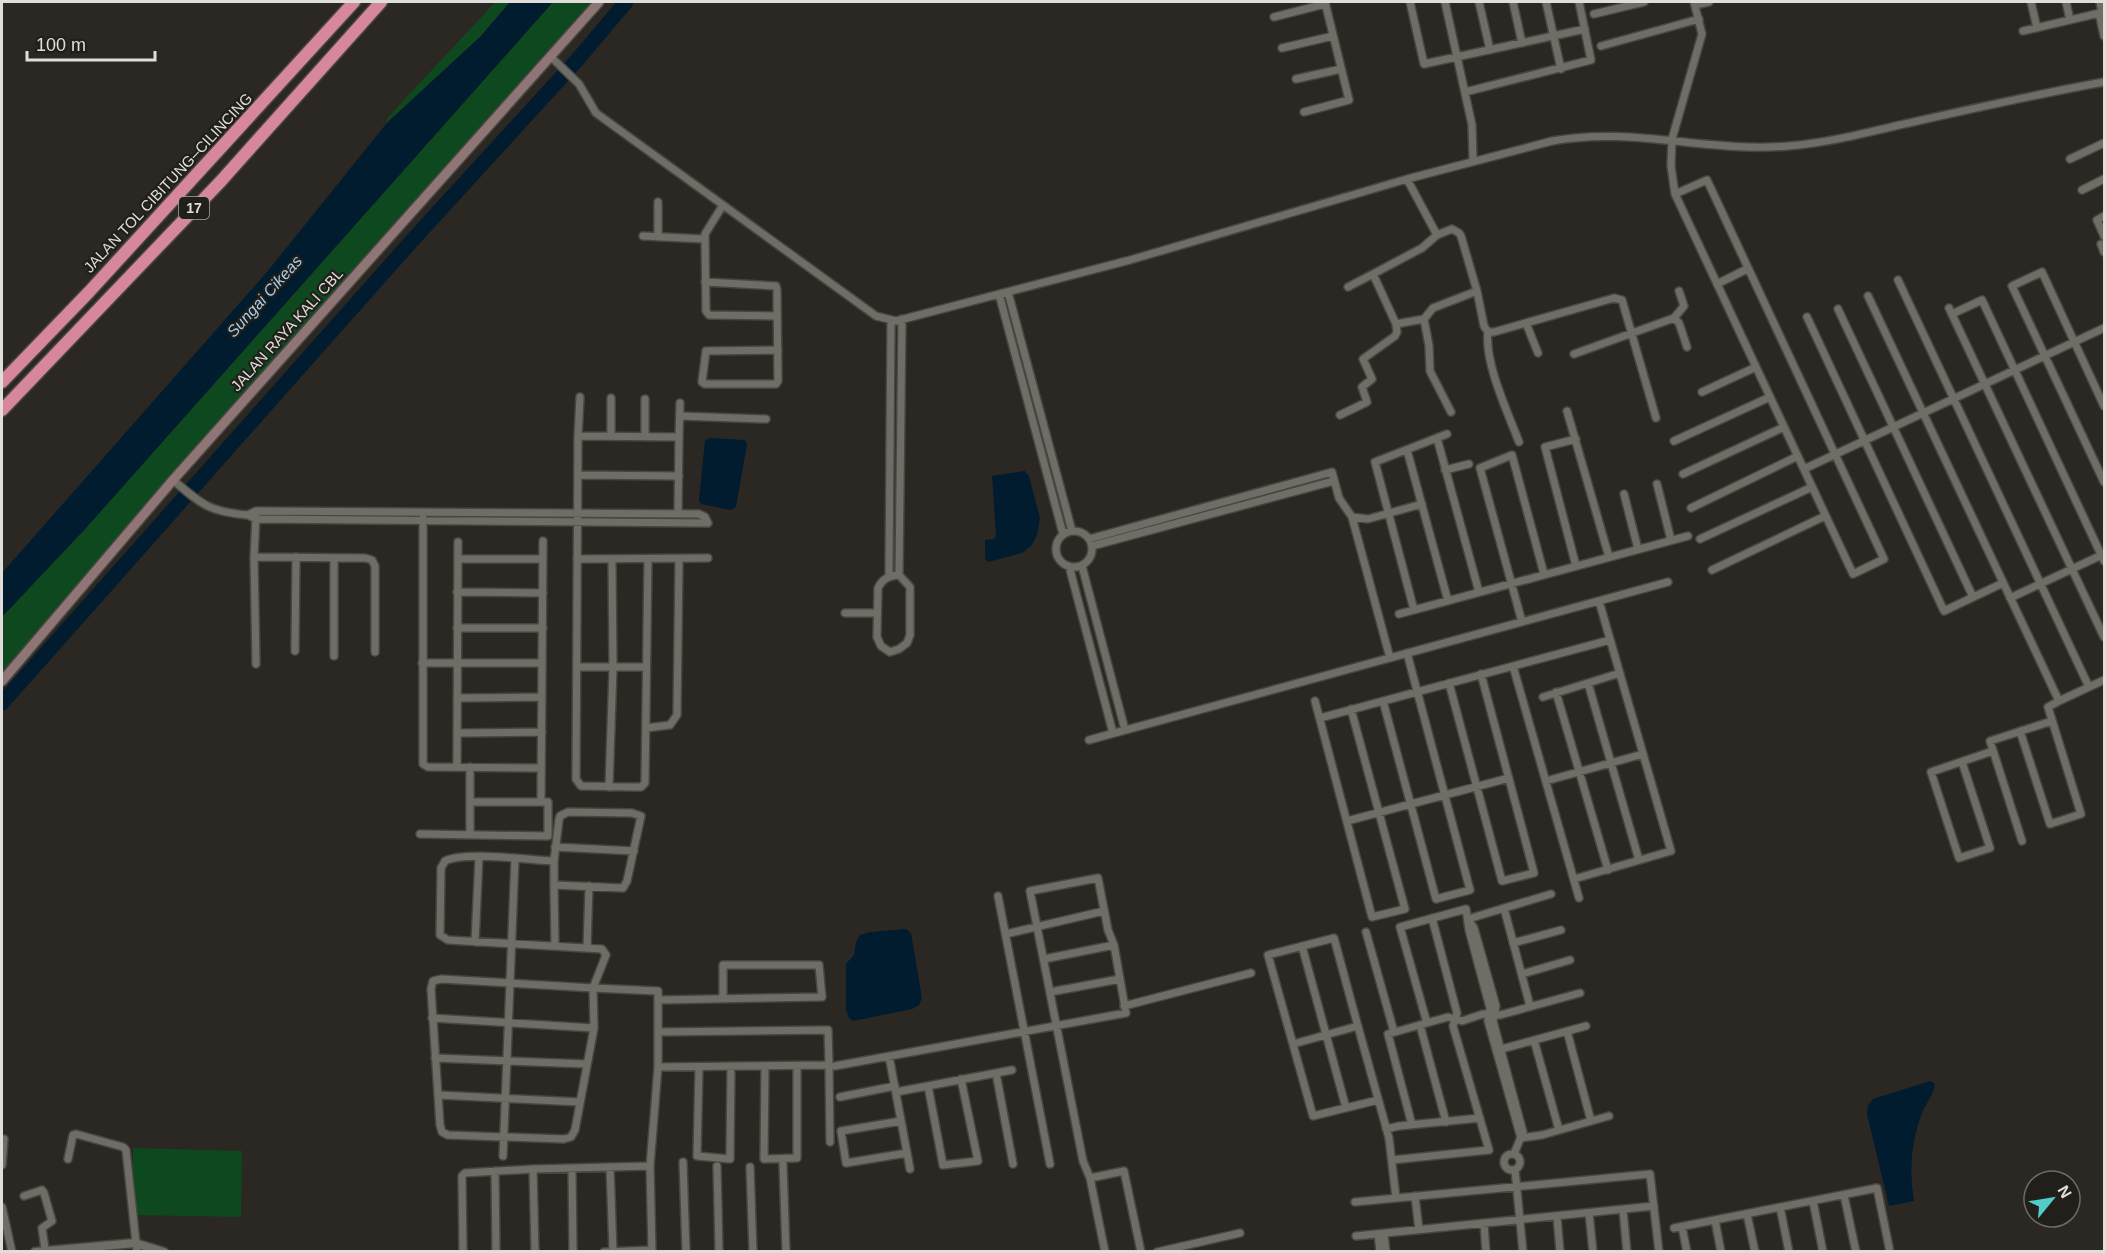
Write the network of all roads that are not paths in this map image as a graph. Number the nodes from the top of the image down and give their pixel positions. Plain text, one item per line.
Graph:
1 (354, 2) edge
2 (381, 2) edge
3 (599, 2) edge
4 (1410, 2) edge
5 (1445, 2) edge
6 (1479, 2) edge
7 (1513, 2) edge
8 (1546, 2) edge
9 (1579, 2) edge
10 (1644, 2) edge
11 (1709, 2) edge
12 (2031, 2) edge
13 (2066, 2) edge
14 (2100, 2) edge
15 (1325, 3) edge
16 (1695, 3) edge
17 (2102, 13) edge
18 (1594, 14) dead end
19 (1274, 17) dead end
20 (1699, 19) junction
21 (2070, 20) junction
22 (2037, 27) junction
23 (1585, 29) junction
24 (2023, 31) dead end
25 (1333, 36) junction
26 (1554, 36) junction
27 (2104, 36) edge
28 (1522, 43) junction
29 (1601, 45) dead end
30 (1282, 48) dead end
31 (1490, 50) junction
32 (550, 56) junction
33 (1457, 57) junction
34 (1341, 69) junction
35 (1561, 69) junction
36 (1296, 79) dead end
37 (2104, 82) edge
38 (1465, 92) junction
39 (1304, 112) dead end
40 (1672, 139) junction
41 (2104, 143) edge
42 (2070, 159) dead end
43 (1473, 161) junction
44 (1407, 179) junction
45 (2104, 179) edge
46 (2082, 190) dead end
47 (1676, 194) junction
48 (658, 202) dead end
49 (723, 206) junction
50 (2104, 216) edge
51 (1437, 235) junction
52 (643, 236) dead end
53 (2104, 236) edge
54 (658, 237) junction
55 (704, 239) junction
56 (1747, 269) junction
57 (1373, 274) junction
58 (1898, 280) dead end
59 (705, 282) junction
60 (1717, 284) junction
61 (1348, 287) dead end
62 (1477, 291) junction
63 (1679, 291) dead end
64 (1008, 292) junction
65 (999, 294) junction
66 (1868, 296) dead end
67 (1838, 309) dead end
68 (777, 316) junction
69 (1807, 317) dead end
70 (1674, 318) junction
71 (1424, 319) junction
72 (891, 320) junction
73 (902, 320) junction
74 (1526, 323) junction
75 (1396, 324) junction
76 (2104, 328) edge
77 (1488, 332) junction
78 (1633, 334) junction
79 (2075, 342) junction
80 (1687, 347) dead end
81 (778, 350) junction
82 (1538, 353) dead end
83 (1574, 354) dead end
84 (2045, 356) junction
85 (1756, 367) junction
86 (2015, 370) junction
87 (2, 382) edge
88 (1985, 384) junction
89 (1702, 392) dead end
90 (580, 397) dead end
91 (1770, 397) junction
92 (611, 398) dead end
93 (645, 399) dead end
94 (1954, 399) junction
95 (680, 403) dead end
96 (2104, 406) edge
97 (2, 410) edge
98 (1567, 411) dead end
99 (1451, 412) dead end
100 (1923, 413) junction
101 (1340, 415) dead end
102 (680, 416) junction
103 (1656, 418) dead end
104 (766, 419) dead end
105 (1784, 427) junction
106 (1893, 427) junction
107 (1447, 434) dead end
108 (578, 436) junction
109 (611, 436) junction
110 (645, 437) junction
111 (679, 437) junction
112 (1437, 438) junction
113 (1576, 439) junction
114 (1674, 441) dead end
115 (1864, 441) junction
116 (1519, 442) dead end
117 (1407, 450) junction
118 (890, 455) junction
119 (901, 455) junction
120 (1834, 455) junction
121 (1798, 456) junction
122 (1469, 464) dead end
123 (1804, 469) junction
124 (1445, 470) junction
125 (1683, 474) dead end
126 (578, 475) junction
127 (679, 476) junction
128 (173, 480) junction
129 (2104, 482) edge
130 (1656, 484) dead end
131 (1812, 487) junction
132 (1624, 494) dead end
133 (1422, 504) junction
134 (1691, 508) dead end
135 (577, 513) junction
136 (678, 513) junction
137 (1389, 513) junction
138 (256, 515) junction
139 (423, 516) junction
140 (1826, 516) junction
141 (1353, 517) junction
142 (577, 522) junction
143 (1072, 531) junction
144 (1063, 534) junction
145 (1688, 536) dead end
146 (1701, 539) dead end
147 (1671, 540) junction
148 (543, 541) dead end
149 (459, 542) dead end
150 (1090, 542) junction
151 (1638, 549) junction
152 (254, 557) junction
153 (296, 557) junction
154 (1609, 557) junction
155 (2104, 557) edge
156 (334, 558) junction
157 (708, 558) dead end
158 (458, 559) junction
159 (543, 559) junction
160 (577, 559) junction
161 (612, 559) junction
162 (648, 559) junction
163 (679, 559) junction
164 (1069, 566) junction
165 (1082, 566) junction
166 (1576, 566) junction
167 (2072, 569) junction
168 (1712, 570) dead end
169 (1544, 574) junction
170 (900, 575) junction
171 (889, 576) junction
172 (1668, 582) dead end
173 (2003, 583) junction
174 (1512, 584) junction
175 (2041, 584) junction
176 (458, 592) junction
177 (1479, 592) junction
178 (543, 593) junction
179 (1973, 597) junction
180 (2010, 598) junction
181 (1448, 601) junction
182 (1599, 601) junction
183 (1414, 610) junction
184 (845, 613) dead end
185 (877, 614) junction
186 (1400, 614) dead end
187 (1522, 622) junction
188 (457, 628) junction
189 (543, 628) junction
190 (2104, 638) edge
191 (1610, 640) junction
192 (295, 651) dead end
193 (375, 652) dead end
194 (1407, 653) junction
195 (334, 656) dead end
196 (1390, 658) junction
197 (422, 663) junction
198 (457, 663) junction
199 (542, 663) junction
200 (256, 664) dead end
201 (1513, 666) junction
202 (577, 667) junction
203 (646, 667) junction
204 (613, 668) junction
205 (1620, 673) junction
206 (1481, 674) junction
207 (2104, 680) edge
208 (2, 681) edge
209 (1588, 682) junction
210 (1449, 683) junction
211 (2089, 687) junction
212 (1417, 692) junction
213 (1556, 692) junction
214 (542, 697) junction
215 (1542, 697) dead end
216 (457, 698) junction
217 (1315, 701) dead end
218 (1383, 701) junction
219 (2059, 701) junction
220 (1352, 709) junction
221 (1320, 718) junction
222 (2052, 721) junction
223 (646, 728) junction
224 (1125, 730) junction
225 (2020, 731) junction
226 (542, 732) junction
227 (457, 733) junction
228 (1113, 733) junction
229 (1089, 740) dead end
230 (1993, 751) junction
231 (1643, 754) junction
232 (1962, 762) junction
233 (1611, 763) junction
234 (457, 767) junction
235 (470, 767) junction
236 (542, 768) junction
237 (1579, 772) junction
238 (1509, 778) junction
239 (1546, 782) junction
240 (609, 787) junction
241 (1477, 787) junction
242 (1444, 795) junction
243 (470, 802) junction
244 (541, 802) junction
245 (1411, 804) junction
246 (1379, 813) junction
247 (1347, 821) junction
248 (420, 834) dead end
249 (470, 835) junction
250 (2022, 841) dead end
251 (555, 847) junction
252 (634, 851) junction
253 (479, 857) junction
254 (515, 859) junction
255 (554, 861) junction
256 (1639, 861) junction
257 (1608, 870) junction
258 (1574, 879) junction
259 (554, 885) junction
260 (588, 886) junction
261 (1551, 894) dead end
262 (998, 896) dead end
263 (1579, 898) dead end
264 (1504, 908) junction
265 (1104, 911) junction
266 (1432, 918) junction
267 (1468, 919) junction
268 (1037, 927) junction
269 (1561, 930) dead end
270 (1366, 932) dead end
271 (1005, 934) junction
272 (475, 942) junction
273 (1513, 943) junction
274 (512, 944) junction
275 (1114, 945) junction
276 (555, 946) junction
277 (1302, 946) junction
278 (587, 948) junction
279 (1044, 959) junction
280 (1570, 960) dead end
281 (1251, 973) dead end
282 (1522, 974) junction
283 (1120, 979) junction
284 (510, 983) junction
285 (593, 988) junction
286 (1050, 992) junction
287 (1580, 993) dead end
288 (723, 997) junction
289 (658, 1000) junction
290 (1124, 1006) junction
291 (1530, 1006) junction
292 (1491, 1015) junction
293 (432, 1018) junction
294 (1455, 1019) junction
295 (508, 1023) junction
296 (1423, 1024) junction
297 (1057, 1025) junction
298 (1358, 1026) junction
299 (1586, 1026) dead end
300 (594, 1028) junction
301 (1024, 1031) junction
302 (1567, 1031) junction
303 (658, 1032) junction
304 (1394, 1032) junction
305 (1326, 1035) junction
306 (1534, 1040) junction
307 (1293, 1044) junction
308 (1498, 1050) junction
309 (889, 1056) junction
310 (435, 1058) junction
311 (507, 1061) junction
312 (587, 1064) junction
313 (832, 1065) junction
314 (731, 1066) junction
315 (765, 1066) junction
316 (797, 1066) junction
317 (658, 1067) junction
318 (699, 1067) junction
319 (1012, 1070) dead end
320 (996, 1073) junction
321 (961, 1079) junction
322 (928, 1086) junction
323 (895, 1089) junction
324 (438, 1095) junction
325 (840, 1097) dead end
326 (505, 1098) junction
327 (1378, 1100) junction
328 (580, 1102) junction
329 (1346, 1108) junction
330 (1609, 1116) dead end
331 (1480, 1118) junction
332 (901, 1120) junction
333 (1591, 1121) junction
334 (1446, 1122) junction
335 (1412, 1125) junction
336 (1386, 1129) junction
337 (1559, 1130) junction
338 (504, 1136) junction
339 (1521, 1138) junction
340 (4, 1139) dead end
341 (830, 1142) dead end
342 (907, 1153) junction
343 (1514, 1154) junction
344 (503, 1156) dead end
345 (68, 1159) dead end
346 (1392, 1160) junction
347 (683, 1162) dead end
348 (783, 1164) dead end
349 (1013, 1164) dead end
350 (1050, 1164) dead end
351 (2, 1165) edge
352 (650, 1166) junction
353 (717, 1166) dead end
354 (610, 1167) junction
355 (750, 1167) dead end
356 (572, 1168) junction
357 (910, 1168) dead end
358 (533, 1169) junction
359 (1515, 1170) junction
360 (495, 1171) junction
361 (1090, 1178) junction
362 (1517, 1188) junction
363 (1845, 1195) junction
364 (24, 1196) dead end
365 (1414, 1196) junction
366 (1396, 1198) junction
367 (1813, 1201) junction
368 (1355, 1203) dead end
369 (1654, 1206) junction
370 (2, 1208) edge
371 (1780, 1208) junction
372 (1623, 1209) junction
373 (1589, 1213) junction
374 (1747, 1214) junction
375 (1557, 1216) junction
376 (1520, 1220) junction
377 (1715, 1220) junction
378 (1484, 1224) junction
379 (1419, 1230) junction
380 (1240, 1233) dead end
381 (1381, 1234) junction
382 (1356, 1236) dead end
383 (136, 1247) edge
384 (45, 1249) junction
385 (12, 1251) edge
386 (35, 1251) edge
387 (164, 1251) edge
388 (463, 1251) edge
389 (496, 1251) edge
390 (535, 1251) edge
391 (573, 1251) edge
392 (604, 1251) edge
393 (613, 1251) edge
394 (652, 1251) edge
395 (686, 1251) edge
396 (719, 1251) edge
397 (753, 1251) edge
398 (786, 1251) edge
399 (1105, 1251) edge
400 (1141, 1251) edge
401 (1156, 1251) edge
402 (1380, 1251) edge
403 (1386, 1251) edge
404 (1486, 1251) edge
405 (1523, 1251) edge
406 (1560, 1251) edge
407 (1593, 1251) edge
408 (1628, 1251) edge
409 (1659, 1251) edge
410 (1687, 1251) edge
411 (1721, 1251) edge
412 (1755, 1251) edge
413 (1789, 1251) edge
414 (1823, 1251) edge
415 (1856, 1251) edge
416 (1890, 1251) edge

1 - 87 highway, JALAN TOL CIBITUNG–CILINCING / 17
2 - 97 highway, 17
3 - 32 main road, JALAN RAYA KALI CBL
4 - 33 street
5 - 33 street
6 - 31 street
7 - 28 street
8 - 26 street
9 - 23 street
10 - 18 street
11 - 16 street
12 - 22 street
13 - 21 street
14 - 17 street
15 - 19 street
15 - 25 street
16 - 20 street
17 - 21 street
17 - 27 street
20 - 29 street
20 - 40 street
21 - 22 street
22 - 24 street
23 - 26 street
23 - 35 street
25 - 30 street
25 - 34 street
26 - 28 street
26 - 35 street
28 - 31 street
31 - 33 street
32 - 49 street
32 - 128 main road, JALAN RAYA KALI CBL
33 - 38 street
34 - 36 street
34 - 39 street
35 - 38 street
37 - 40 street
38 - 43 street
40 - 43 street
40 - 47 street
41 - 42 street
43 - 44 street
44 - 51 street
44 - 64 street
45 - 46 street
47 - 56 street
47 - 60 street
48 - 54 street
49 - 55 street
49 - 72 street
50 - 53 street
51 - 57 street
51 - 62 street
52 - 54 street
54 - 55 street
55 - 59 street
56 - 60 street
56 - 120 street
57 - 61 street
57 - 75 street
58 - 94 street
59 - 68 street
59 - 68 street
60 - 85 street
62 - 71 street
62 - 77 street
63 - 70 street
64 - 65 street
64 - 143 street
65 - 73 street
65 - 144 street
66 - 100 street
67 - 106 street
68 - 81 street
69 - 115 street
70 - 78 street
70 - 80 street
71 - 75 street
71 - 99 street
72 - 73 street
72 - 118 street
73 - 119 street
74 - 77 street
74 - 78 street
74 - 82 street
75 - 101 street
76 - 79 street
77 - 116 street
78 - 83 street
78 - 103 street
79 - 84 street
79 - 84 street
79 - 96 street
81 - 81 street
84 - 86 street
84 - 129 street
85 - 89 street
85 - 91 street
86 - 88 street
86 - 88 street
86 - 155 street
88 - 94 street
88 - 167 street
90 - 108 street
91 - 105 street
91 - 114 street
92 - 109 street
93 - 110 street
94 - 100 street
94 - 175 street
95 - 102 street
98 - 113 street
100 - 106 street
100 - 173 street
102 - 104 street
102 - 111 street
105 - 121 street
105 - 125 street
106 - 115 street
106 - 179 street
107 - 112 street
108 - 109 street
108 - 126 street
109 - 110 street
110 - 111 street
111 - 127 street
112 - 117 street
112 - 124 street
113 - 154 street
113 - 166 street
115 - 120 street
115 - 179 street
117 - 133 street
117 - 137 street
118 - 119 street
118 - 171 street
119 - 170 street
120 - 123 street
120 - 140 street
121 - 123 street
121 - 134 street
122 - 124 street
123 - 131 street
124 - 177 street
126 - 127 street
126 - 135 street
127 - 136 street
128 - 138 street
128 - 208 main road, JALAN RAYA KALI CBL
130 - 147 street
131 - 140 street
131 - 146 street
132 - 151 street
133 - 137 street
133 - 181 street
135 - 136 street
135 - 139 street
135 - 142 street
136 - 142 street
137 - 141 street
137 - 183 street
138 - 139 street
138 - 152 street
139 - 142 street
139 - 197 street
140 - 168 street
141 - 150 street
141 - 196 street
142 - 160 street
143 - 144 street
143 - 150 street
144 - 164 street
145 - 147 street
147 - 151 street
148 - 159 street
149 - 158 street
150 - 165 street
151 - 154 street
152 - 153 street
152 - 200 street
153 - 156 street
153 - 192 street
154 - 166 street
155 - 167 street
156 - 193 street
156 - 195 street
157 - 163 street
158 - 159 street
158 - 176 street
159 - 178 street
160 - 161 street
160 - 202 street
161 - 162 street
161 - 204 street
162 - 163 street
162 - 203 street
163 - 223 street
164 - 165 street
164 - 228 street
165 - 224 street
166 - 169 street
167 - 175 street
167 - 190 street
169 - 174 street
169 - 174 street
170 - 171 street
170 - 185 street
171 - 185 street
172 - 182 street
173 - 179 street
173 - 180 street
174 - 177 street
174 - 187 street
175 - 180 street
175 - 211 street
176 - 178 street
176 - 188 street
177 - 181 street
178 - 189 street
180 - 219 street
181 - 183 street
182 - 187 street
182 - 191 street
183 - 186 street
184 - 185 street
187 - 194 street
188 - 189 street
188 - 198 street
189 - 199 street
191 - 201 street
191 - 205 street
194 - 196 street
194 - 212 street
196 - 224 street
197 - 198 street
197 - 234 street
198 - 199 street
198 - 216 street
199 - 214 street
201 - 206 street
201 - 239 street
202 - 204 street
202 - 240 street
203 - 204 street
203 - 223 street
204 - 240 street
205 - 209 street
205 - 231 street
206 - 210 street
206 - 238 street
207 - 211 street
209 - 213 street
209 - 233 street
210 - 212 street
210 - 241 street
211 - 219 street
212 - 218 street
212 - 242 street
213 - 215 street
213 - 237 street
214 - 216 street
214 - 226 street
216 - 227 street
217 - 221 street
218 - 220 street
218 - 245 street
219 - 222 street
220 - 221 street
220 - 246 street
221 - 247 street
222 - 225 street
222 - 225 street
223 - 240 street
224 - 228 street
225 - 230 street
226 - 227 street
226 - 236 street
227 - 234 street
228 - 229 street
230 - 232 street
230 - 250 street
231 - 233 street
231 - 256 street
232 - 232 street
233 - 237 street
233 - 256 street
234 - 235 street
235 - 236 street
235 - 243 street
236 - 244 street
237 - 239 street
237 - 257 street
238 - 241 street
238 - 241 street
239 - 258 street
241 - 242 street
242 - 245 street
242 - 245 street
243 - 244 street
243 - 249 street
244 - 249 street
245 - 246 street
246 - 247 street
246 - 247 street
248 - 249 street
251 - 252 street
251 - 252 street
251 - 255 street
252 - 260 street
253 - 254 street
253 - 272 street
253 - 272 street
254 - 255 street
254 - 274 street
255 - 259 street
256 - 257 street
257 - 258 street
258 - 263 street
259 - 260 street
259 - 276 street
260 - 278 street
261 - 264 street
262 - 271 street
264 - 267 street
264 - 273 street
265 - 268 street
265 - 268 street
265 - 275 street
266 - 267 street
266 - 294 street
266 - 296 street
267 - 292 street
268 - 271 street
268 - 279 street
269 - 273 street
270 - 304 street
271 - 301 street
272 - 274 street
273 - 282 street
274 - 276 street
274 - 284 street
275 - 279 street
275 - 283 street
276 - 278 street
277 - 298 street
277 - 305 street
277 - 307 street
278 - 285 street
279 - 286 street
280 - 282 street
281 - 290 street
282 - 291 street
283 - 286 street
283 - 290 street
284 - 285 street
284 - 293 street
284 - 295 street
285 - 289 street
285 - 300 street
286 - 297 street
287 - 291 street
288 - 288 street
288 - 289 street
289 - 303 street
290 - 297 street
291 - 292 street
292 - 294 street
292 - 308 street
293 - 295 street
293 - 310 street
294 - 296 street
294 - 331 street
295 - 300 street
295 - 311 street
296 - 304 street
296 - 334 street
297 - 301 street
297 - 361 street
298 - 305 street
298 - 327 street
299 - 302 street
300 - 312 street
301 - 309 street
301 - 350 street
302 - 306 street
302 - 333 street
303 - 313 street
303 - 317 street
304 - 335 street
305 - 307 street
305 - 329 street
306 - 308 street
306 - 337 street
307 - 329 street
308 - 339 street
309 - 313 street
309 - 323 street
310 - 311 street
310 - 324 street
311 - 312 street
311 - 326 street
312 - 328 street
313 - 316 street
313 - 341 street
314 - 315 street
314 - 318 street
314 - 318 street
315 - 316 street
315 - 316 street
317 - 318 street
317 - 352 street
319 - 320 street
320 - 321 street
320 - 349 street
321 - 322 street
321 - 322 street
322 - 323 street
323 - 325 street
323 - 332 street
324 - 326 street
324 - 338 street
326 - 328 street
326 - 338 street
327 - 329 street
327 - 336 street
328 - 338 street
330 - 333 street
331 - 334 street
331 - 346 street
332 - 342 street
332 - 342 street
333 - 337 street
334 - 335 street
335 - 336 street
336 - 346 street
337 - 339 street
338 - 344 street
339 - 343 street
340 - 351 street
342 - 357 street
343 - 359 street
343 - 359 street
345 - 383 street
346 - 366 street
347 - 395 street
348 - 398 street
352 - 354 street
352 - 394 street
353 - 396 street
354 - 356 street
354 - 393 street
355 - 397 street
356 - 358 street
356 - 391 street
358 - 360 street
358 - 390 street
359 - 362 street
360 - 388 street
360 - 389 street
361 - 399 street
361 - 400 street
362 - 365 street
362 - 369 street
362 - 376 street
363 - 367 street
363 - 415 street
363 - 416 street
364 - 384 street
365 - 366 street
365 - 379 street
366 - 368 street
367 - 371 street
367 - 414 street
369 - 372 street
369 - 409 street
370 - 385 street
371 - 374 street
371 - 413 street
372 - 373 street
372 - 408 street
373 - 375 street
373 - 407 street
374 - 377 street
374 - 412 street
375 - 376 street
375 - 406 street
376 - 378 street
376 - 405 street
377 - 410 street
377 - 411 street
378 - 379 street
378 - 404 street
379 - 381 street
380 - 401 street
381 - 382 street
381 - 402 street
381 - 403 street
383 - 384 street
383 - 387 street
384 - 386 street
392 - 393 street
393 - 394 street

